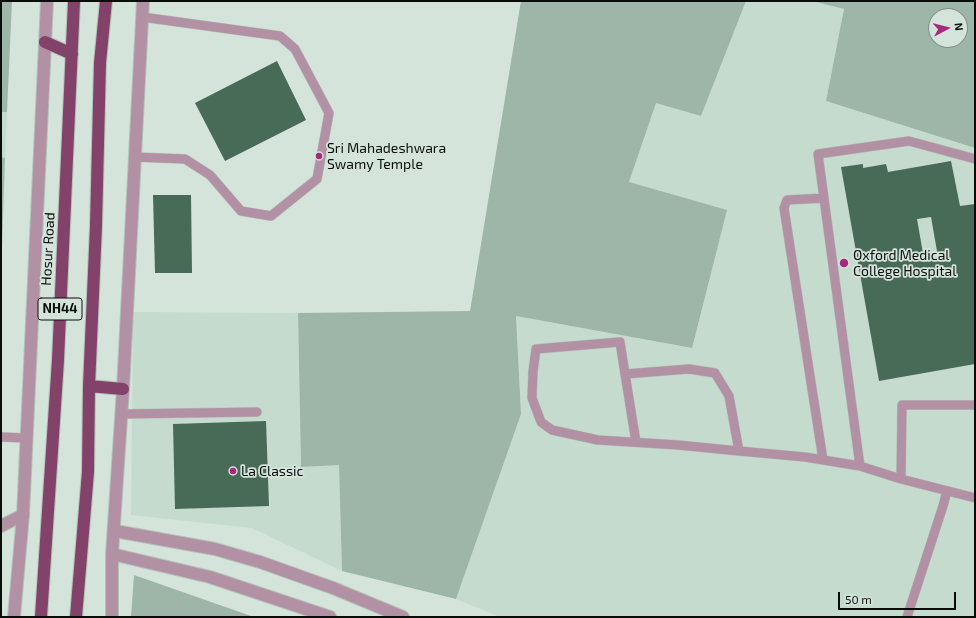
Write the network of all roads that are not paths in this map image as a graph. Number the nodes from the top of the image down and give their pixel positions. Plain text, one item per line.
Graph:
1 (47, 1) edge
2 (74, 1) edge
3 (106, 1) edge
4 (143, 1) edge
5 (142, 17) junction
6 (45, 42) junction
7 (72, 54) junction
8 (134, 157) junction
9 (975, 159) edge
10 (824, 198) junction
11 (625, 374) junction
12 (89, 386) junction
13 (123, 389) junction
14 (975, 405) edge
15 (257, 412) dead end
16 (122, 414) junction
17 (1, 437) edge
18 (26, 438) junction
19 (636, 442) junction
20 (739, 451) junction
21 (823, 460) junction
22 (860, 466) junction
23 (901, 479) junction
24 (947, 491) junction
25 (975, 498) edge
26 (22, 516) junction
27 (1, 526) edge
28 (115, 531) junction
29 (112, 554) junction
30 (14, 617) edge
31 (41, 617) edge
32 (76, 617) edge
33 (112, 617) edge
34 (330, 617) edge
35 (403, 617) edge
36 (907, 617) edge

1 - 6 street
2 - 7 highway, Hosur Road / NH44
3 - 12 highway, NH44
4 - 5 street
5 - 8 street
5 - 8 lane
6 - 7 highway
6 - 18 street
7 - 31 highway, Hosur Road / NH44
8 - 13 street
9 - 10 lane
10 - 21 lane
10 - 22 lane
11 - 19 lane
11 - 19 lane
11 - 20 lane
12 - 13 highway
12 - 32 highway, NH44
13 - 16 street
14 - 23 lane
15 - 16 lane
16 - 28 street
17 - 18 lane
18 - 26 street
19 - 20 lane
20 - 21 lane
21 - 22 lane
22 - 23 lane
23 - 24 lane
24 - 25 lane
24 - 36 lane
26 - 27 street
26 - 30 street
28 - 29 street
28 - 35 street
29 - 33 street
29 - 34 street

